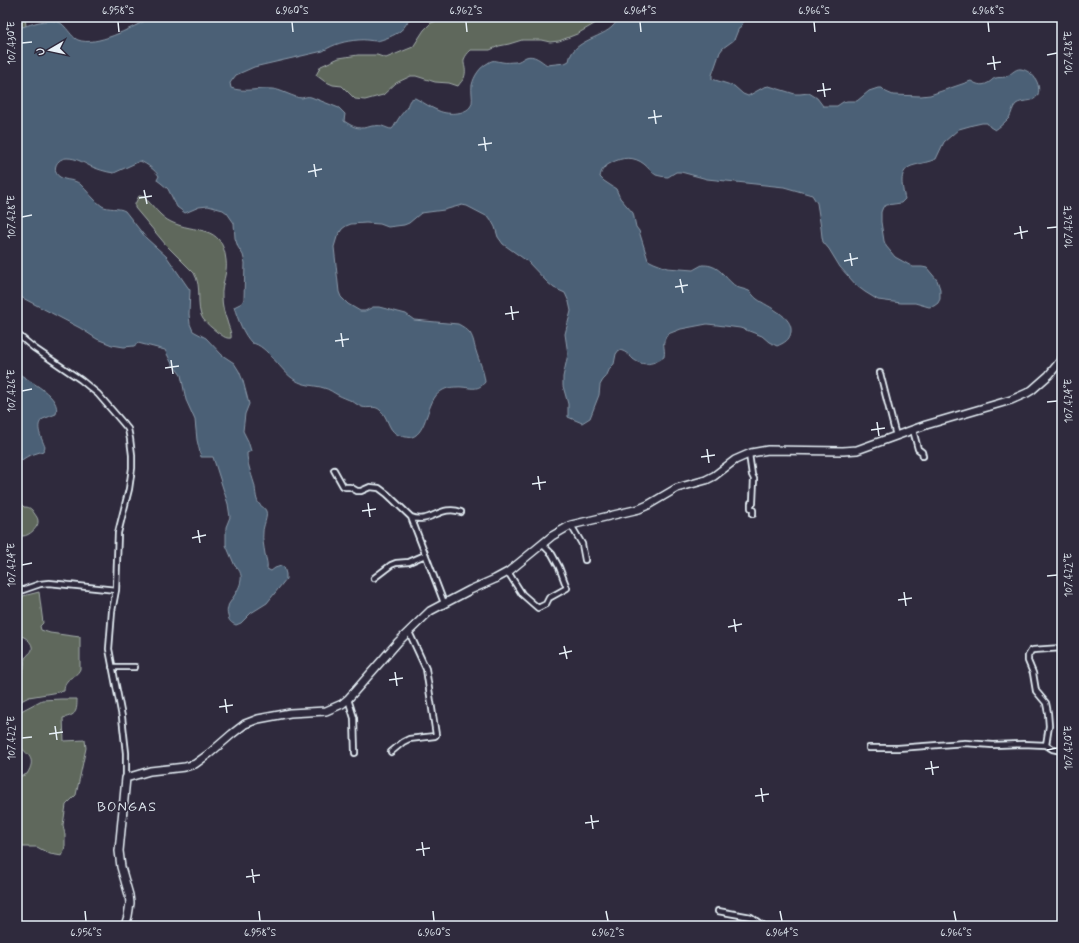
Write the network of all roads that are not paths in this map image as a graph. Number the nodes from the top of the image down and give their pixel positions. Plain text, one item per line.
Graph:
1 (17, 334) edge
2 (1062, 359) edge
3 (880, 372) dead end
4 (913, 430) junction
5 (896, 436) junction
6 (749, 454) junction
7 (923, 456) dead end
8 (334, 470) dead end
9 (461, 512) dead end
10 (754, 514) dead end
11 (411, 517) junction
12 (571, 525) junction
13 (542, 544) junction
14 (425, 555) junction
15 (585, 560) dead end
16 (508, 572) junction
17 (374, 578) dead end
18 (116, 590) junction
19 (17, 592) edge
20 (444, 603) junction
21 (409, 632) junction
22 (1062, 648) edge
23 (112, 667) junction
24 (135, 667) dead end
25 (348, 699) junction
26 (1046, 745) junction
27 (869, 748) dead end
28 (1062, 751) edge
29 (391, 752) dead end
30 (355, 753) dead end
31 (126, 778) junction
32 (718, 911) dead end
33 (125, 926) edge
34 (763, 926) edge

1 - 18 street
2 - 4 main road
3 - 5 street
4 - 5 main road
4 - 7 street
5 - 6 main road
6 - 10 street
6 - 12 main road
8 - 11 street
9 - 11 street
11 - 14 street
12 - 13 main road
12 - 15 street
13 - 16 main road
13 - 16 street
14 - 17 street
14 - 20 street
16 - 20 main road
18 - 19 street
18 - 23 street
20 - 21 main road
21 - 25 main road
21 - 29 street
22 - 26 street
23 - 24 street
23 - 31 street
25 - 30 street
25 - 31 main road
26 - 27 street
26 - 28 street
31 - 33 main road
32 - 34 street

